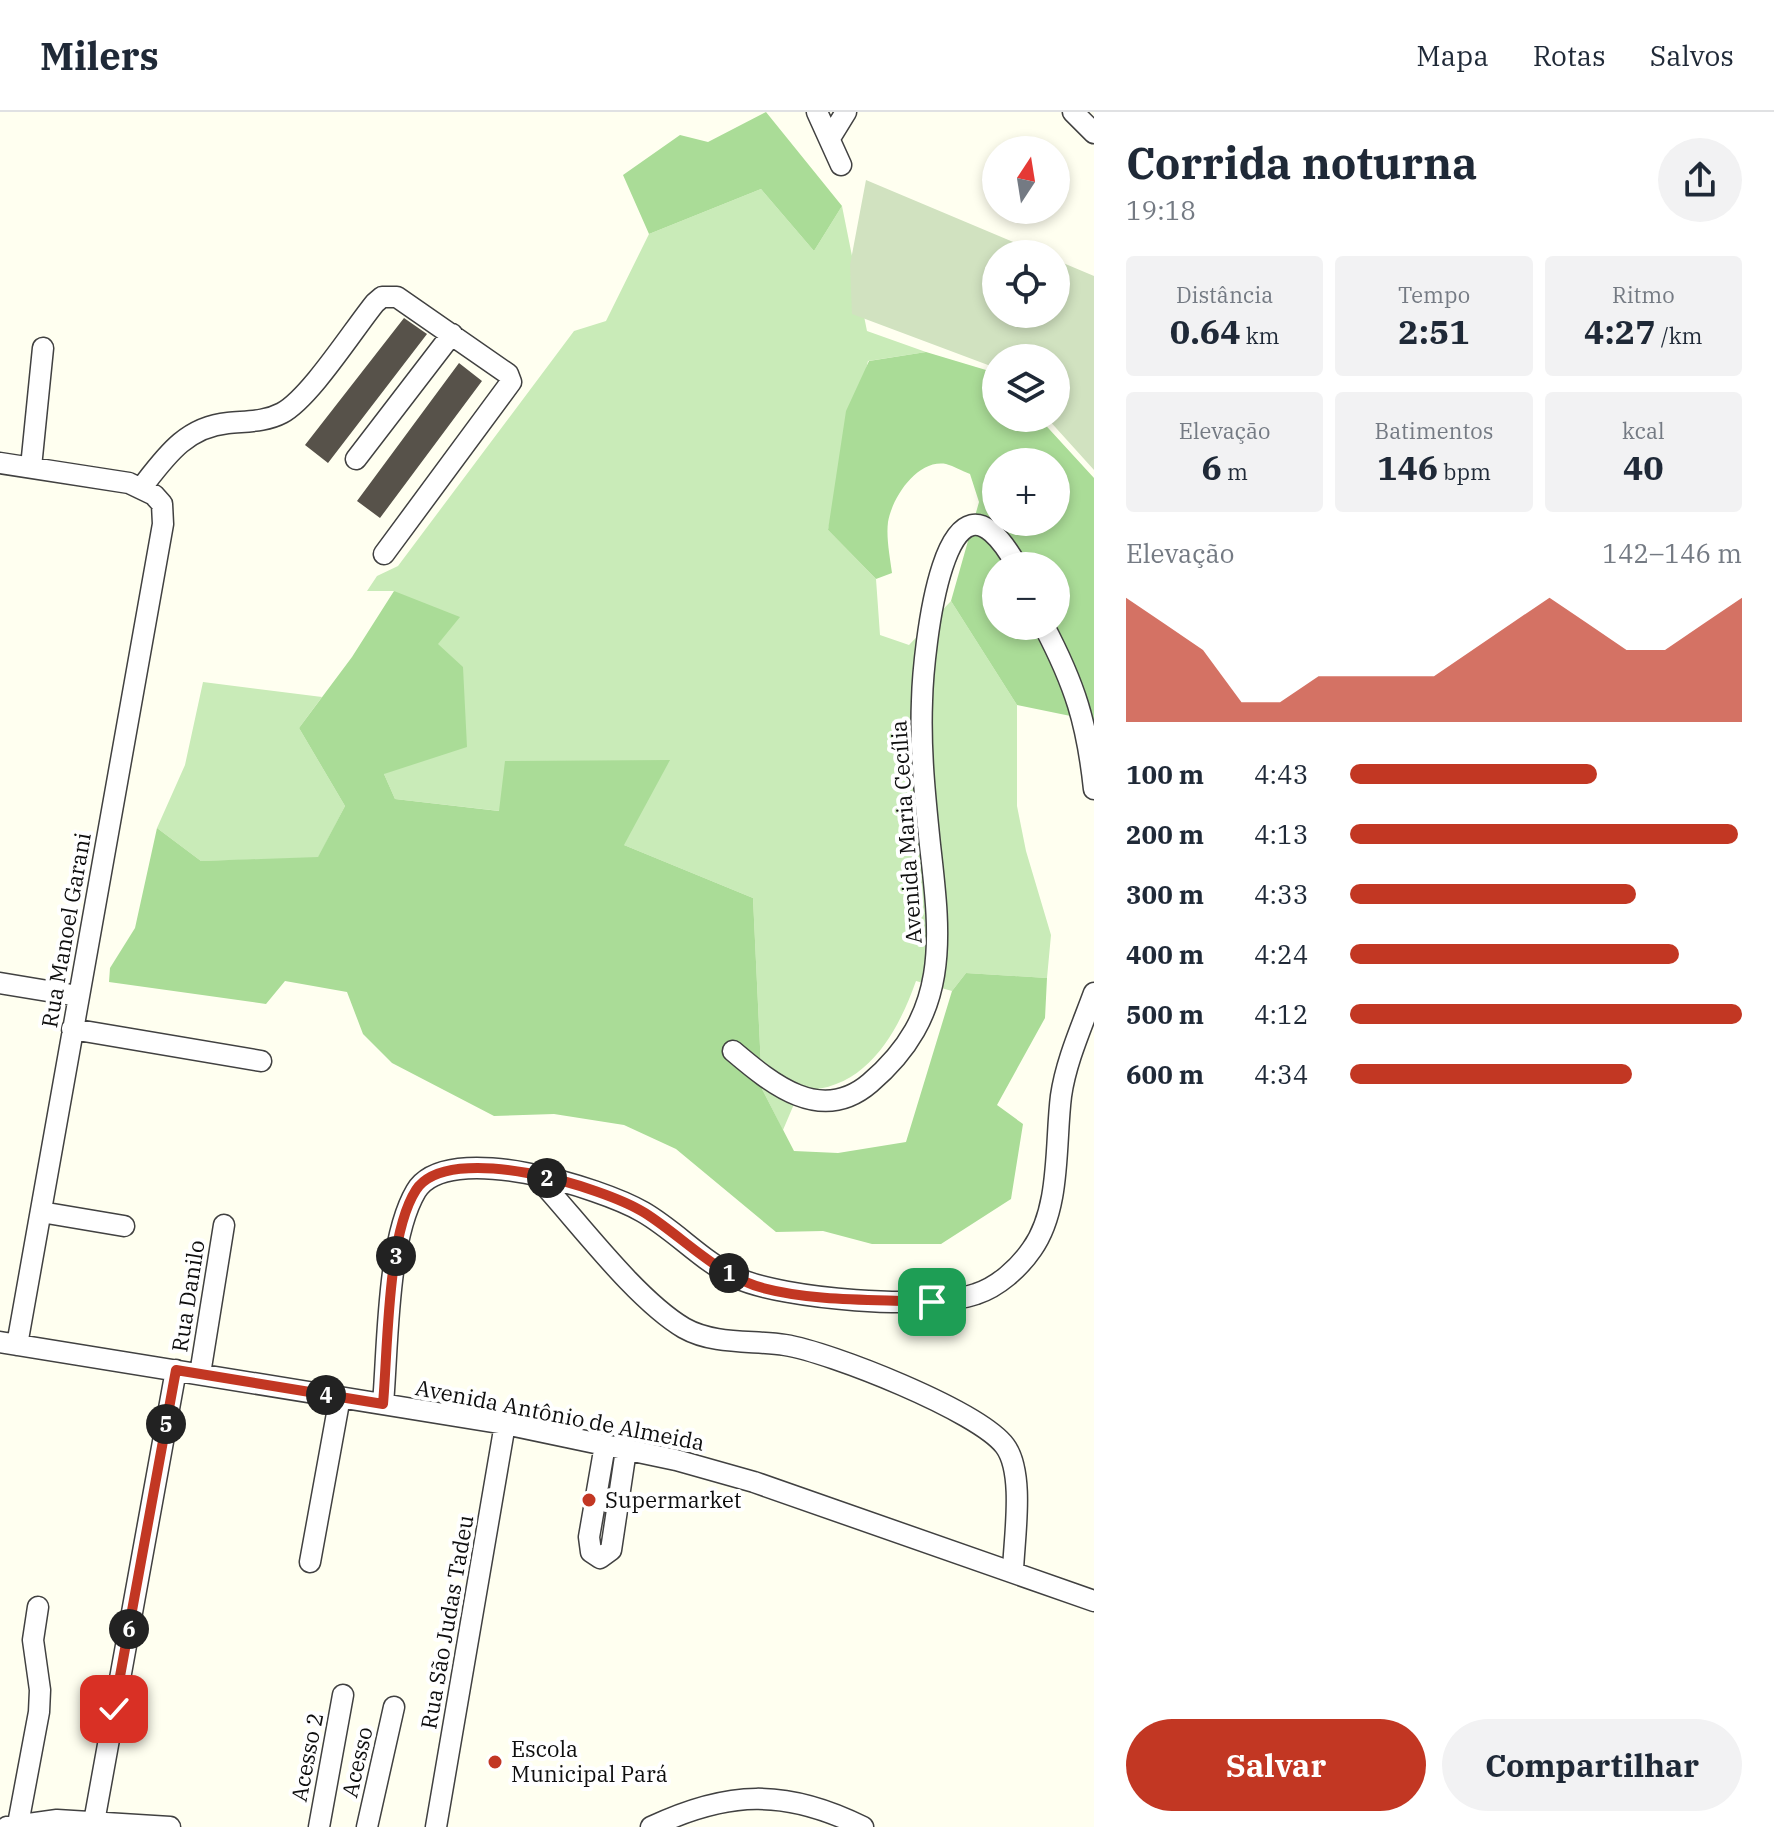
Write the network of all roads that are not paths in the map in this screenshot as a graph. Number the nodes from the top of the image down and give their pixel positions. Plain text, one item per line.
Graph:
1 (817, 112) edge
2 (846, 112) edge
3 (1073, 112) edge
4 (1094, 133) edge
5 (830, 138) junction
6 (841, 165) dead end
7 (452, 334) junction
8 (43, 348) dead end
9 (356, 459) dead end
10 (0, 463) edge
11 (31, 467) junction
12 (142, 487) junction
13 (1009, 552) edge
14 (384, 554) dead end
15 (1051, 640) edge
16 (1094, 789) edge
17 (0, 983) edge
18 (1094, 993) edge
19 (78, 996) junction
20 (72, 1029) junction
21 (733, 1051) dead end
22 (261, 1061) dead end
23 (536, 1176) junction
24 (41, 1212) junction
25 (224, 1225) dead end
26 (124, 1226) dead end
27 (8, 1344) edge
28 (176, 1370) junction
29 (200, 1374) junction
30 (340, 1397) junction
31 (383, 1404) junction
32 (505, 1424) junction
33 (605, 1445) junction
34 (626, 1450) junction
35 (310, 1562) dead end
36 (1013, 1571) junction
37 (1094, 1601) edge
38 (38, 1607) dead end
39 (343, 1695) dead end
40 (394, 1707) dead end
41 (693, 1818) edge
42 (94, 1822) junction
43 (12, 1826) edge
44 (138, 1826) edge
45 (170, 1827) edge
46 (319, 1827) edge
47 (367, 1827) edge
48 (436, 1827) edge
49 (651, 1827) edge
50 (863, 1827) edge

1 - 5 street
2 - 5 street
3 - 4 street
5 - 6 street
7 - 9 street
7 - 12 street
7 - 14 street
8 - 11 street
10 - 11 street
11 - 12 street
12 - 19 street, Rua Manoel Garani
13 - 21 street, Avenida Maria Cecília
15 - 16 street
17 - 19 street
18 - 23 street
19 - 20 street, Rua Manoel Garani
20 - 22 street
20 - 24 street, Rua Manoel Garani
23 - 31 street
23 - 36 street
24 - 26 street
24 - 27 street, Rua Manoel Garani
25 - 29 street, Rua Danilo
27 - 28 street, Avenida Antônio de Almeida
28 - 29 street, Avenida Antônio de Almeida
28 - 42 street
29 - 30 street, Avenida Antônio de Almeida
30 - 31 street, Avenida Antônio de Almeida
30 - 35 street
31 - 32 street, Avenida Antônio de Almeida
32 - 33 street, Avenida Antônio de Almeida
32 - 48 street, Rua São Judas Tadeu
33 - 34 street, Avenida Antônio de Almeida
33 - 34 street
34 - 36 street, Avenida Antônio de Almeida
36 - 37 street, Avenida Antônio de Almeida
38 - 43 street
39 - 46 street, Acesso 2
40 - 47 street, Acesso
41 - 49 street
41 - 50 street
42 - 43 street
42 - 44 street
44 - 45 street

